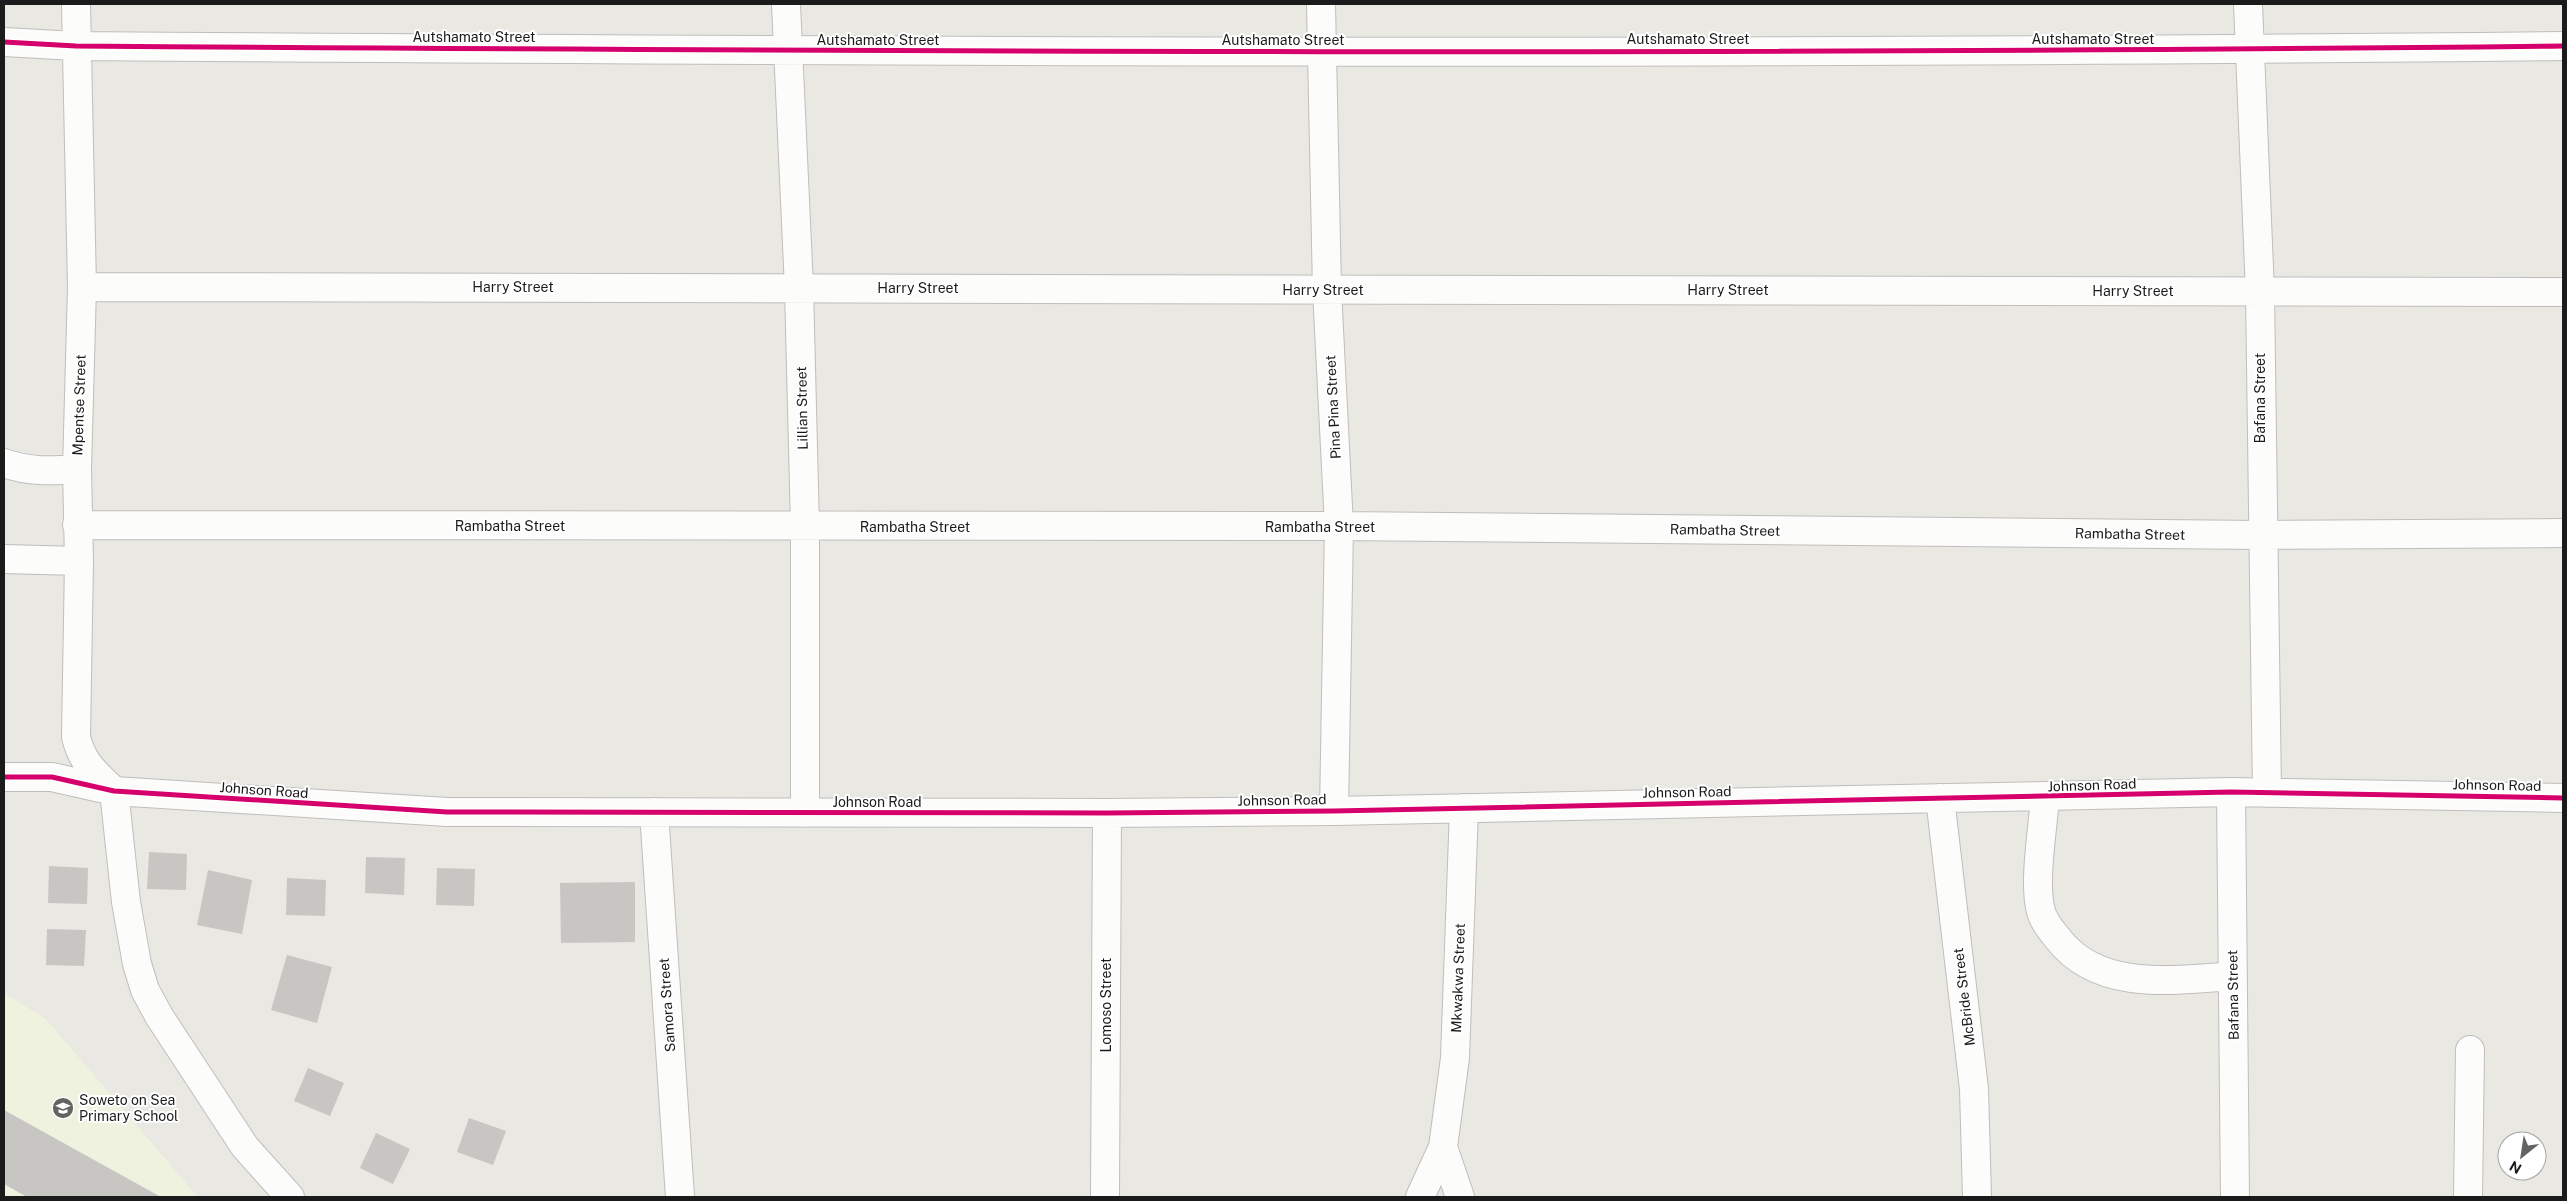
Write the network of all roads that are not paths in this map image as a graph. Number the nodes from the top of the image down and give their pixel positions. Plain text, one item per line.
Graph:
1 (76, 4) edge
2 (786, 4) edge
3 (1321, 4) edge
4 (2248, 4) edge
5 (4, 42) edge
6 (76, 46) junction
7 (2563, 46) edge
8 (2249, 50) junction
9 (788, 51) junction
10 (1322, 51) junction
11 (82, 287) junction
12 (800, 288) junction
13 (1327, 290) junction
14 (2260, 292) junction
15 (2563, 292) edge
16 (4, 463) edge
17 (77, 469) junction
18 (77, 525) junction
19 (1339, 526) junction
20 (805, 527) junction
21 (2563, 534) edge
22 (2261, 535) junction
23 (4, 558) edge
24 (79, 561) junction
25 (4, 777) edge
26 (114, 791) junction
27 (2231, 792) junction
28 (2267, 793) junction
29 (2045, 797) junction
30 (1940, 798) junction
31 (2563, 798) edge
32 (1464, 808) junction
33 (1334, 811) junction
34 (654, 812) junction
35 (805, 813) junction
36 (1106, 813) junction
37 (2233, 976) junction
38 (2470, 1050) dead end
39 (1443, 1147) junction
40 (290, 1197) edge
41 (680, 1197) edge
42 (1105, 1197) edge
43 (1420, 1197) edge
44 (1460, 1197) edge
45 (1978, 1197) edge
46 (2235, 1197) edge
47 (2468, 1197) edge

1 - 6 street, Mpentse Street
2 - 9 street, Lillian Street
3 - 10 street, Pina Pina Street
4 - 8 street, Bafana Street
5 - 6 street, Autshamato Street
6 - 9 street, Autshamato Street
6 - 11 street, Mpentse Street
7 - 8 street, Autshamato Street
8 - 10 street, Autshamato Street
8 - 14 street, Bafana Street
9 - 10 street, Autshamato Street
9 - 12 street, Lillian Street
10 - 13 street, Pina Pina Street
11 - 12 street, Harry Street
11 - 17 street, Mpentse Street
12 - 13 street, Harry Street
12 - 20 street, Lillian Street
13 - 14 street, Harry Street
13 - 19 street, Pina Pina Street
14 - 15 street, Harry Street
14 - 22 street, Bafana Street
16 - 17 street
17 - 18 street, Mpentse Street
18 - 20 street, Rambatha Street
18 - 24 street, Mpentse Street
19 - 20 street, Rambatha Street
19 - 22 street, Rambatha Street
19 - 33 street, Pina Pina Street
20 - 35 street, Lillian Street
21 - 22 street, Rambatha Street
22 - 28 street, Bafana Street
23 - 24 street
24 - 26 street, Mpentse Street
25 - 26 street, Johnson Road
26 - 34 street, Johnson Road
26 - 40 street
27 - 28 street, Johnson Road
27 - 29 street, Johnson Road
27 - 37 street, Bafana Street
28 - 31 street, Johnson Road
29 - 30 street, Johnson Road
29 - 37 street
30 - 32 street, Johnson Road
30 - 45 street, McBride Street
32 - 33 street, Johnson Road
32 - 39 street, Mkwakwa Street
33 - 36 street, Johnson Road
34 - 35 street, Johnson Road
34 - 41 street, Samora Street
35 - 36 street, Johnson Road
36 - 42 street, Lomoso Street
37 - 46 street, Bafana Street
38 - 47 street
39 - 43 street, Mkwakwa Street
39 - 44 street, Mkwakwa Street

